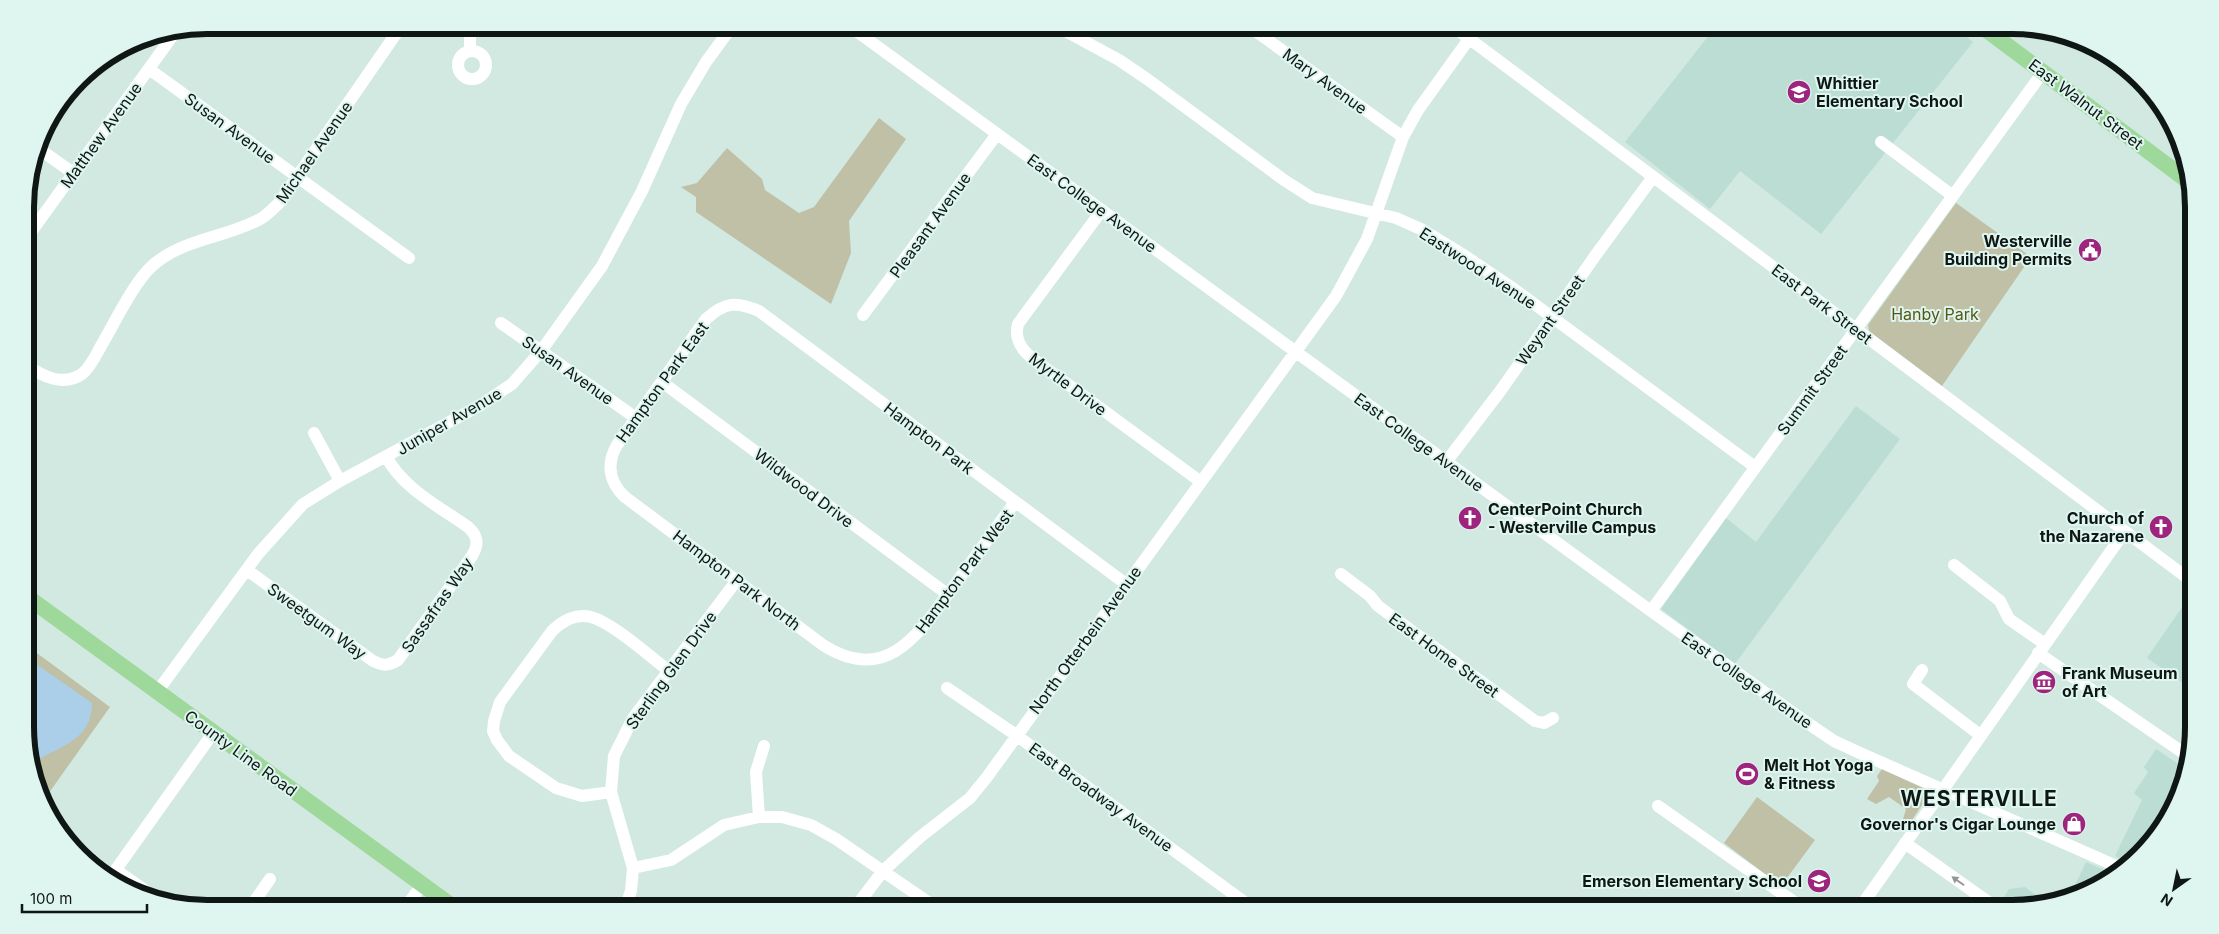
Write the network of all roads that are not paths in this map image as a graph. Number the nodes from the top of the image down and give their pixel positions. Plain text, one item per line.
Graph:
1 (396, 34) edge
2 (471, 34) edge
3 (726, 34) edge
4 (860, 34) edge
5 (1071, 34) edge
6 (1260, 34) edge
7 (1463, 34) edge
8 (1471, 34) edge
9 (1992, 34) edge
10 (171, 37) edge
11 (1468, 38) junction
12 (470, 51) dead end
13 (149, 69) junction
14 (2043, 72) junction
15 (997, 134) junction
16 (1404, 137) junction
17 (1882, 142) dead end
18 (43, 152) edge
19 (73, 173) junction
20 (298, 177) junction
21 (1653, 177) junction
22 (2182, 177) edge
23 (1953, 196) junction
24 (1102, 210) junction
25 (1377, 212) junction
26 (34, 228) edge
27 (409, 258) dead end
28 (727, 305) joint
29 (863, 315) dead end
30 (1552, 318) junction
31 (501, 323) dead end
32 (1856, 329) junction
33 (541, 352) junction
34 (1296, 352) junction
35 (34, 370) edge
36 (662, 382) junction
37 (636, 418) junction
38 (314, 433) dead end
39 (386, 456) junction
40 (1446, 462) junction
41 (610, 467) joint
42 (1755, 467) junction
43 (340, 481) junction
44 (1201, 482) junction
45 (1015, 502) junction
46 (2125, 531) junction
47 (1954, 565) dead end
48 (247, 570) junction
49 (1341, 574) dead end
50 (2185, 576) edge
51 (737, 580) junction
52 (1126, 584) junction
53 (947, 594) junction
54 (34, 602) edge
55 (1651, 612) junction
56 (2042, 648) junction
57 (886, 656) joint
58 (389, 665) joint
59 (668, 670) junction
60 (1922, 670) dead end
61 (947, 688) dead end
62 (157, 692) junction
63 (1552, 718) dead end
64 (213, 732) junction
65 (1980, 735) junction
66 (1016, 736) junction
67 (764, 746) dead end
68 (2183, 752) edge
69 (1943, 789) junction
70 (611, 792) junction
71 (1658, 806) dead end
72 (759, 817) junction
73 (1905, 843) junction
74 (2115, 865) edge
75 (633, 868) junction
76 (883, 871) junction
77 (114, 872) edge
78 (270, 879) dead end
79 (128, 881) edge
80 (422, 885) junction
81 (255, 900) edge
82 (411, 900) edge
83 (443, 900) edge
84 (628, 900) edge
85 (861, 900) edge
86 (925, 900) edge
87 (1242, 900) edge
88 (1791, 900) edge
89 (1865, 900) edge
90 (1985, 900) edge

1 - 20 street, Michael Avenue
2 - 12 street
3 - 33 street, Juniper Avenue
4 - 15 street, East College Avenue
5 - 25 street, Eastwood Avenue
6 - 16 street, Mary Avenue
7 - 11 street, East Park Street
8 - 11 street, North Otterbein Avenue
9 - 14 main road, East Walnut Street
10 - 13 street, Matthew Avenue
11 - 16 street, North Otterbein Avenue
11 - 21 street, East Park Street
13 - 19 street, Matthew Avenue
13 - 20 street, Susan Avenue
14 - 22 main road, East Walnut Street
14 - 23 street, Summit Street
15 - 24 street, East College Avenue
15 - 29 street, Pleasant Avenue
16 - 25 street, North Otterbein Avenue
17 - 23 street
18 - 19 street
19 - 26 street, Matthew Avenue
20 - 27 street, Susan Avenue
20 - 35 street, Michael Avenue
21 - 30 street, Weyant Street
21 - 32 street, East Park Street
23 - 32 street, Summit Street
24 - 34 street, East College Avenue
24 - 44 street, Myrtle Drive
25 - 30 street, Eastwood Avenue
25 - 34 street, North Otterbein Avenue
28 - 36 street, Hampton Park East
28 - 45 street, Hampton Park
30 - 40 street, Weyant Street
30 - 42 street, Eastwood Avenue
31 - 33 street, Susan Avenue
32 - 42 street, Summit Street
32 - 46 street, East Park Street
33 - 37 street, Susan Avenue
33 - 39 street, Juniper Avenue
34 - 40 street, East College Avenue
34 - 44 street, North Otterbein Avenue
36 - 37 street, Hampton Park East
36 - 53 street, Wildwood Drive
37 - 41 street, Hampton Park East
38 - 43 street
39 - 43 street, Juniper Avenue
39 - 58 street, Sassafras Way
40 - 55 street, East College Avenue
41 - 51 street, Hampton Park North
42 - 55 street, Summit Street
43 - 48 street, Juniper Avenue
44 - 52 street, North Otterbein Avenue
45 - 52 street, Hampton Park
45 - 53 street, Hampton Park West
46 - 50 street, East Park Street
46 - 56 street
47 - 56 street
48 - 58 street, Sweetgum Way
48 - 62 street, Juniper Avenue
49 - 63 street, East Home Street
51 - 57 street, Hampton Park North
51 - 59 street, Sterling Glen Drive
52 - 66 street, North Otterbein Avenue
53 - 57 street, Hampton Park West
54 - 62 main road, County Line Road
55 - 69 street, East College Avenue
56 - 65 street
56 - 68 street
59 - 70 street, Sterling Glen Drive
59 - 70 street
60 - 65 street
61 - 66 street, East Broadway Avenue
62 - 64 main road, County Line Road
64 - 77 street
64 - 80 main road, County Line Road
65 - 69 street
66 - 76 street, North Otterbein Avenue
66 - 87 street, East Broadway Avenue
67 - 72 street
69 - 73 street
69 - 74 street, East College Avenue
70 - 75 street, Sterling Glen Drive
71 - 88 street
72 - 75 street
72 - 76 street
73 - 89 street
90 -> 73 street
75 - 84 street, Sterling Glen Drive
76 - 85 street, North Otterbein Avenue
76 - 86 street
77 - 79 street
78 - 81 street
80 - 82 street
80 - 83 main road, County Line Road

